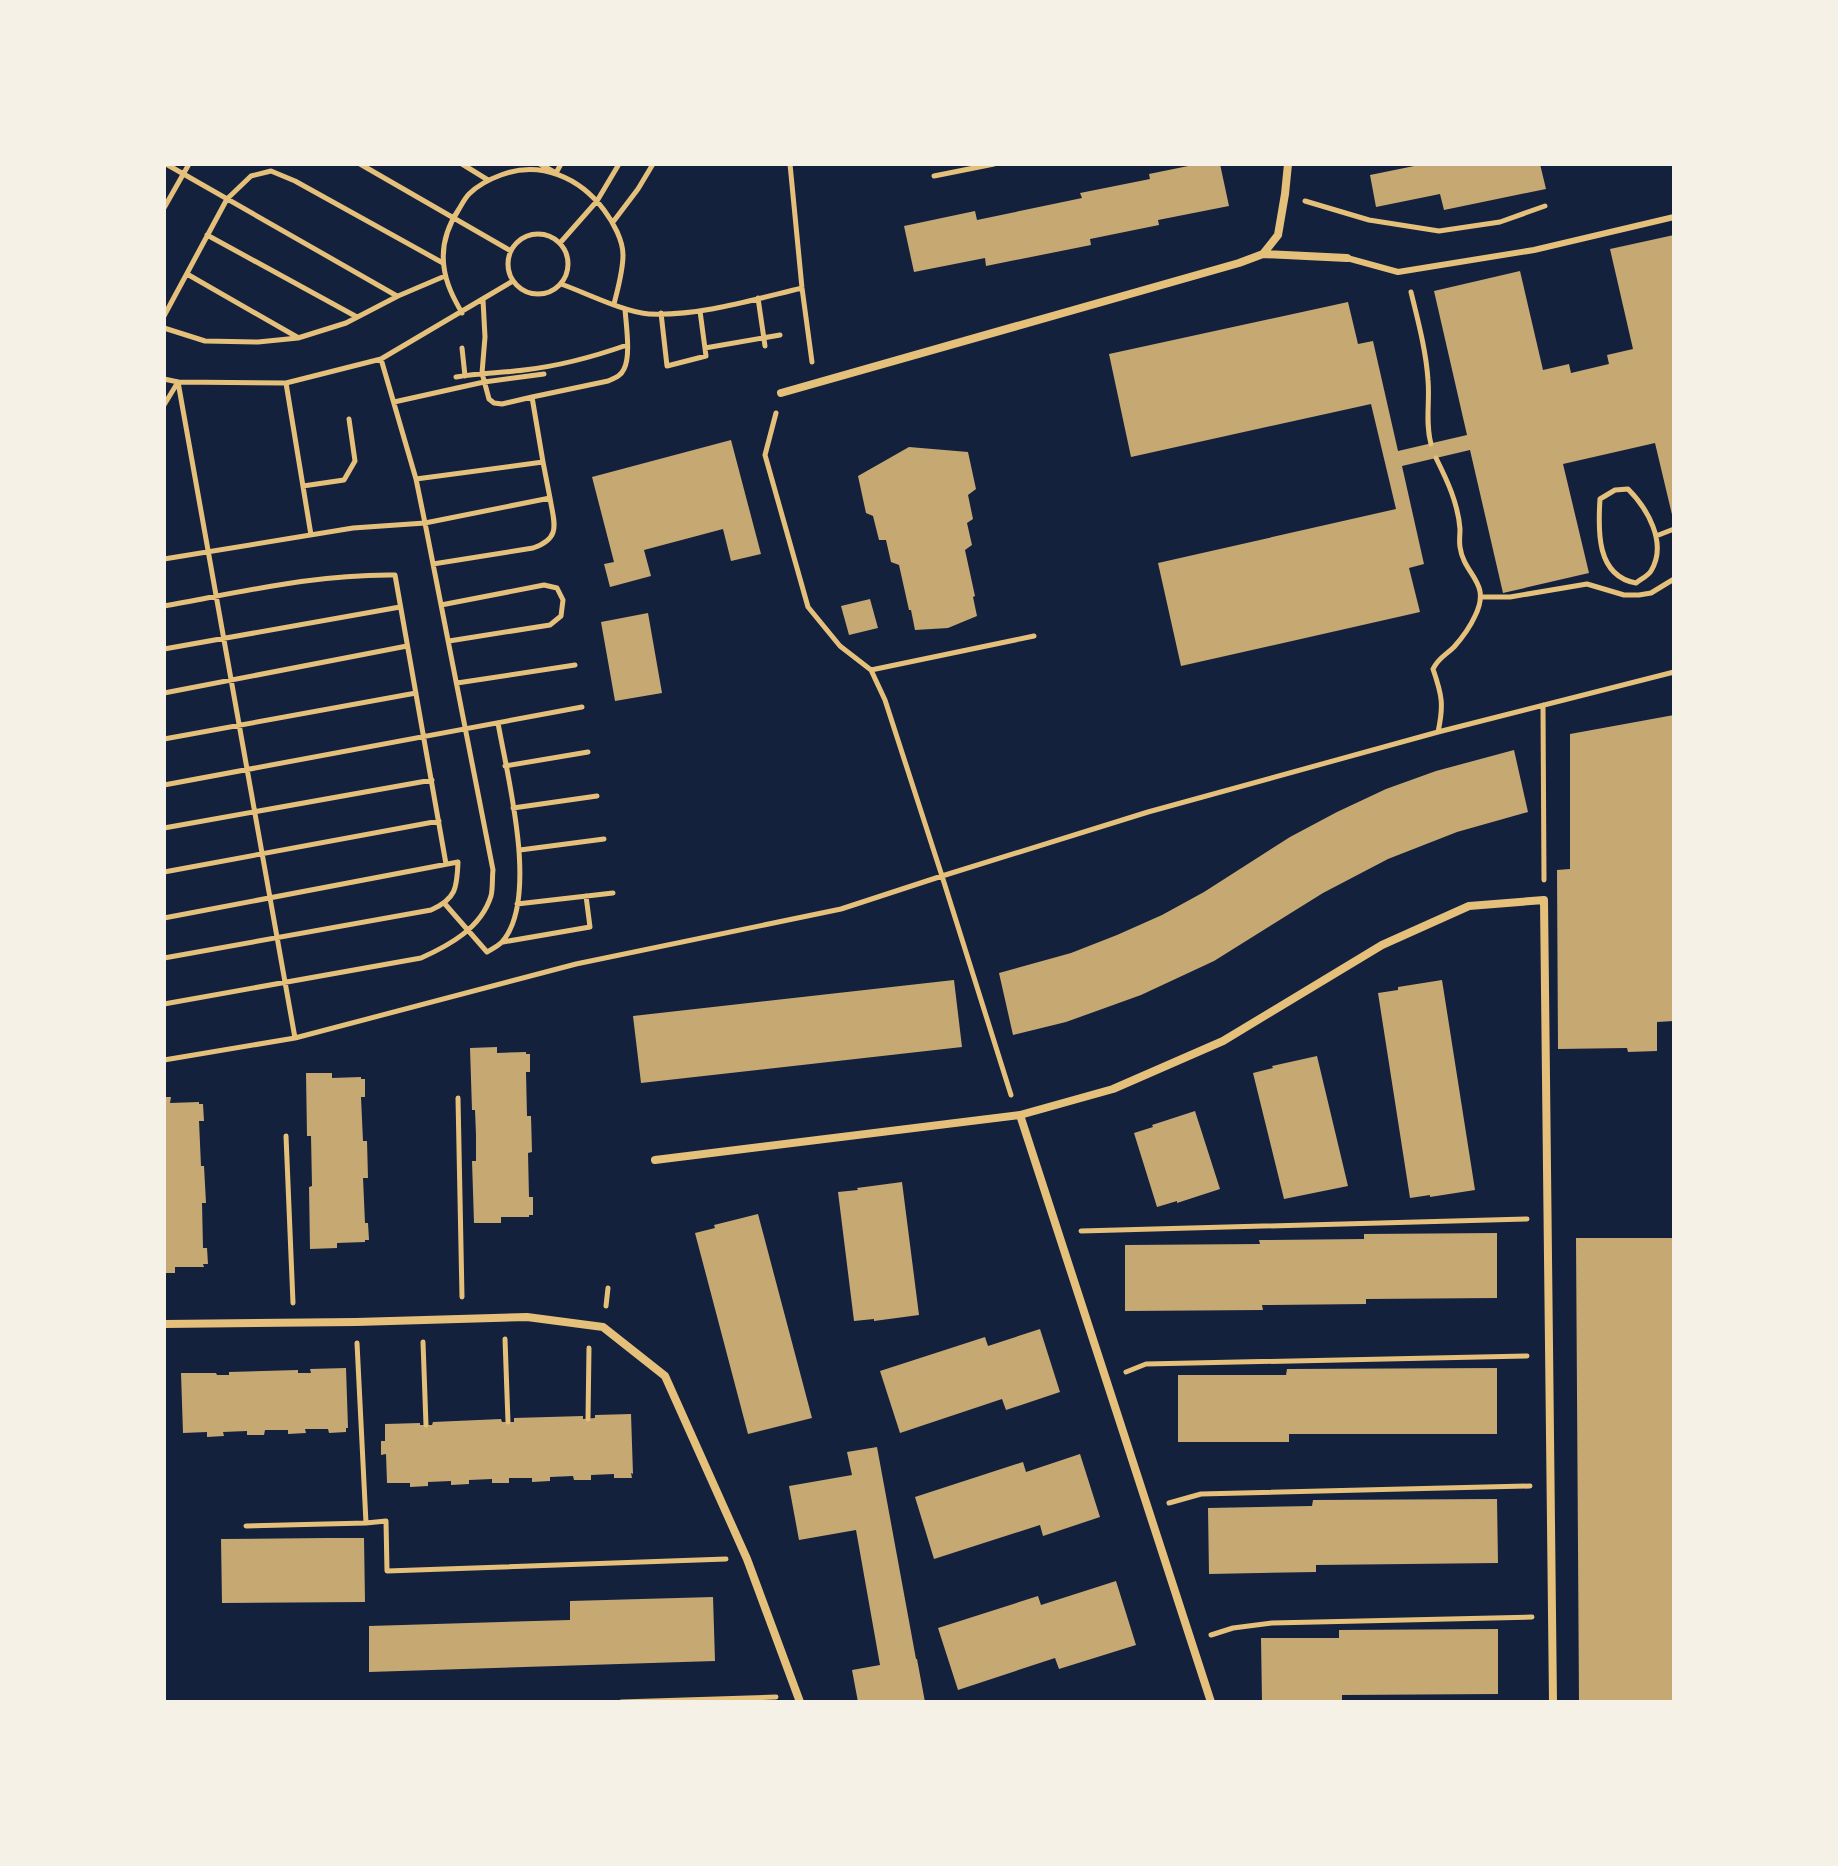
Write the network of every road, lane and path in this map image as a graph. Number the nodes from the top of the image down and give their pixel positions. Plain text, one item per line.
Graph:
1 (166, 164) edge
2 (189, 164) edge
3 (360, 164) edge
4 (462, 164) edge
5 (540, 164) edge
6 (561, 164) edge
7 (619, 164) edge
8 (653, 164) edge
9 (790, 164) edge
10 (994, 164) edge
11 (1288, 164) edge
12 (556, 173) junction
13 (183, 174) junction
14 (934, 176) dead end
15 (488, 180) junction
16 (1285, 194) junction
17 (227, 199) junction
18 (597, 201) junction
19 (1545, 206) dead end
20 (164, 208) edge
21 (1674, 217) edge
22 (453, 218) junction
23 (613, 222) junction
24 (207, 235) junction
25 (559, 243) junction
26 (511, 251) junction
27 (1263, 254) junction
28 (1347, 258) joint
29 (443, 263) junction
30 (1407, 271) junction
31 (187, 274) junction
32 (445, 276) junction
33 (513, 281) junction
34 (561, 284) junction
35 (802, 288) junction
36 (398, 296) junction
37 (758, 298) junction
38 (483, 300) junction
39 (614, 304) junction
40 (625, 309) junction
41 (700, 311) junction
42 (462, 313) junction
43 (661, 313) junction
44 (164, 316) edge
45 (357, 318) junction
46 (164, 328) edge
47 (780, 335) dead end
48 (298, 338) junction
49 (764, 338) junction
50 (627, 345) junction
51 (765, 346) dead end
52 (462, 348) dead end
53 (705, 348) junction
54 (381, 359) junction
55 (482, 373) junction
56 (544, 374) dead end
57 (465, 376) junction
58 (456, 377) dead end
59 (164, 379) edge
60 (178, 382) junction
61 (484, 382) junction
62 (286, 383) junction
63 (814, 384) junction
64 (781, 393) joint
65 (532, 397) junction
66 (394, 402) junction
67 (164, 405) edge
68 (349, 419) dead end
69 (1431, 444) dead end
70 (1436, 458) dead end
71 (543, 462) junction
72 (416, 479) junction
73 (303, 486) junction
74 (550, 498) junction
75 (425, 523) junction
76 (1674, 529) edge
77 (311, 535) junction
78 (1656, 536) junction
79 (209, 551) junction
80 (164, 559) edge
81 (433, 564) junction
82 (1674, 579) edge
83 (1636, 583) junction
84 (1639, 595) junction
85 (217, 596) junction
86 (1481, 597) junction
87 (441, 605) junction
88 (164, 606) edge
89 (400, 607) junction
90 (1034, 636) dead end
91 (224, 638) junction
92 (449, 641) junction
93 (407, 646) junction
94 (164, 649) edge
95 (575, 665) dead end
96 (871, 670) junction
97 (1674, 672) edge
98 (232, 680) junction
99 (457, 683) junction
100 (164, 693) edge
101 (416, 693) junction
102 (1543, 705) junction
103 (582, 707) dead end
104 (498, 723) junction
105 (240, 725) junction
106 (466, 729) junction
107 (1438, 732) junction
108 (424, 737) junction
109 (164, 739) edge
110 (588, 752) dead end
111 (505, 766) junction
112 (247, 770) junction
113 (432, 780) junction
114 (164, 785) edge
115 (597, 796) dead end
116 (513, 808) junction
117 (255, 811) junction
118 (439, 821) junction
119 (164, 828) edge
120 (604, 839) dead end
121 (520, 850) junction
122 (263, 853) junction
123 (446, 864) junction
124 (164, 872) edge
125 (942, 876) junction
126 (613, 893) dead end
127 (586, 896) junction
128 (271, 898) junction
129 (1544, 900) junction
130 (445, 904) junction
131 (517, 904) junction
132 (164, 918) edge
133 (467, 930) junction
134 (278, 938) junction
135 (502, 942) junction
136 (164, 958) edge
137 (286, 982) junction
138 (164, 1004) edge
139 (295, 1038) junction
140 (164, 1060) edge
141 (458, 1098) dead end
142 (1020, 1115) junction
143 (286, 1136) dead end
144 (655, 1160) dead end
145 (1548, 1219) junction
146 (1059, 1232) junction
147 (505, 1318) junction
148 (463, 1319) junction
149 (422, 1320) junction
150 (294, 1322) junction
151 (356, 1322) junction
152 (164, 1324) edge
153 (590, 1326) junction
154 (1549, 1356) junction
155 (1107, 1379) junction
156 (588, 1419) dead end
157 (508, 1422) dead end
158 (426, 1425) dead end
159 (1551, 1485) junction
160 (1149, 1510) junction
161 (366, 1523) junction
162 (246, 1526) dead end
163 (747, 1559) junction
164 (1553, 1617) junction
165 (1191, 1641) junction
166 (799, 1699) edge
167 (621, 1702) edge
168 (1211, 1702) edge
169 (1553, 1702) edge

1 - 13 path
2 - 13 path
3 - 22 path
4 - 15 path
5 - 12 path
6 - 12 path
7 - 18 path
8 - 23 path
9 - 35 path
10 - 14 path
11 - 16 street
12 - 15 path
12 - 18 path
13 - 17 path
13 - 20 path
15 - 22 path
16 - 19 path
16 - 27 street
17 - 24 path
17 - 29 path
17 - 36 path
18 - 23 path
18 - 25 path
21 - 30 lane
22 - 26 path
22 - 29 path
23 - 39 path
24 - 31 path
24 - 45 path
25 - 26 path
25 - 34 path
26 - 33 path
27 - 28 street
27 - 63 street
28 - 30 lane
29 - 32 path
30 - 69 path
31 - 44 path
31 - 48 path
32 - 36 path
32 - 42 path
33 - 34 path
33 - 38 path
34 - 39 path
35 - 37 path
35 - 63 path
36 - 45 path
37 - 41 path
37 - 49 path
38 - 42 path
38 - 55 path
39 - 40 path
40 - 43 path
40 - 50 path
41 - 43 path
41 - 53 path
42 - 54 path
43 - 53 path
45 - 48 path
46 - 48 path
47 - 49 path
49 - 51 path
49 - 53 path
50 - 55 path
50 - 65 path
52 - 57 path
54 - 62 path
54 - 66 path
55 - 57 path
55 - 61 path
56 - 61 path
57 - 58 path
59 - 60 path
60 - 62 path
60 - 67 path
60 - 79 path
61 - 65 path
61 - 66 path
62 - 73 path
63 - 64 street
64 - 96 path
65 - 71 path
66 - 72 path
68 - 73 path
70 - 86 path
71 - 72 path
71 - 74 path
72 - 75 path
73 - 77 path
74 - 75 path
74 - 81 path
75 - 77 path
75 - 81 path
76 - 78 path
77 - 79 path
78 - 83 path
78 - 83 path
79 - 80 path
79 - 85 path
81 - 87 path
82 - 84 path
83 - 84 path
84 - 86 path
85 - 88 path
85 - 89 path
85 - 91 path
86 - 107 path
87 - 92 path
87 - 92 path
89 - 91 path
89 - 93 path
90 - 96 path
91 - 94 path
91 - 98 path
92 - 99 path
93 - 98 path
93 - 101 path
95 - 99 path
96 - 125 path
97 - 102 path
98 - 100 path
98 - 105 path
99 - 106 path
101 - 105 path
101 - 108 path
102 - 107 path
102 - 129 path
103 - 104 path
104 - 106 path
104 - 111 path
105 - 109 path
105 - 112 path
106 - 108 path
106 - 133 path
107 - 125 path
108 - 112 path
108 - 113 path
110 - 111 path
111 - 116 path
112 - 114 path
112 - 117 path
113 - 117 path
113 - 118 path
115 - 116 path
116 - 121 path
117 - 119 path
117 - 122 path
118 - 122 path
118 - 123 path
120 - 121 path
121 - 131 path
122 - 124 path
122 - 128 path
123 - 128 path
123 - 130 path
125 - 139 path
125 - 142 path
126 - 127 path
127 - 131 path
127 - 135 path
128 - 132 path
128 - 134 path
129 - 142 street
129 - 145 street
130 - 133 path
130 - 134 path
131 - 135 path
133 - 135 path
133 - 137 path
134 - 136 path
134 - 137 path
137 - 138 path
137 - 139 path
139 - 140 path
141 - 148 path
142 - 144 street
142 - 146 street
143 - 150 path
145 - 146 path
145 - 154 street
146 - 155 street
147 - 148 street
147 - 153 street
147 - 157 path
148 - 149 street
149 - 151 street
149 - 158 path
150 - 151 street
150 - 152 street
151 - 161 path
153 - 156 path
153 - 163 street
154 - 155 path
154 - 159 street
155 - 160 street
159 - 160 path
159 - 164 street
160 - 165 street
161 - 162 path
161 - 163 path
163 - 166 street
164 - 165 path
164 - 169 street
165 - 168 street
166 - 167 path

